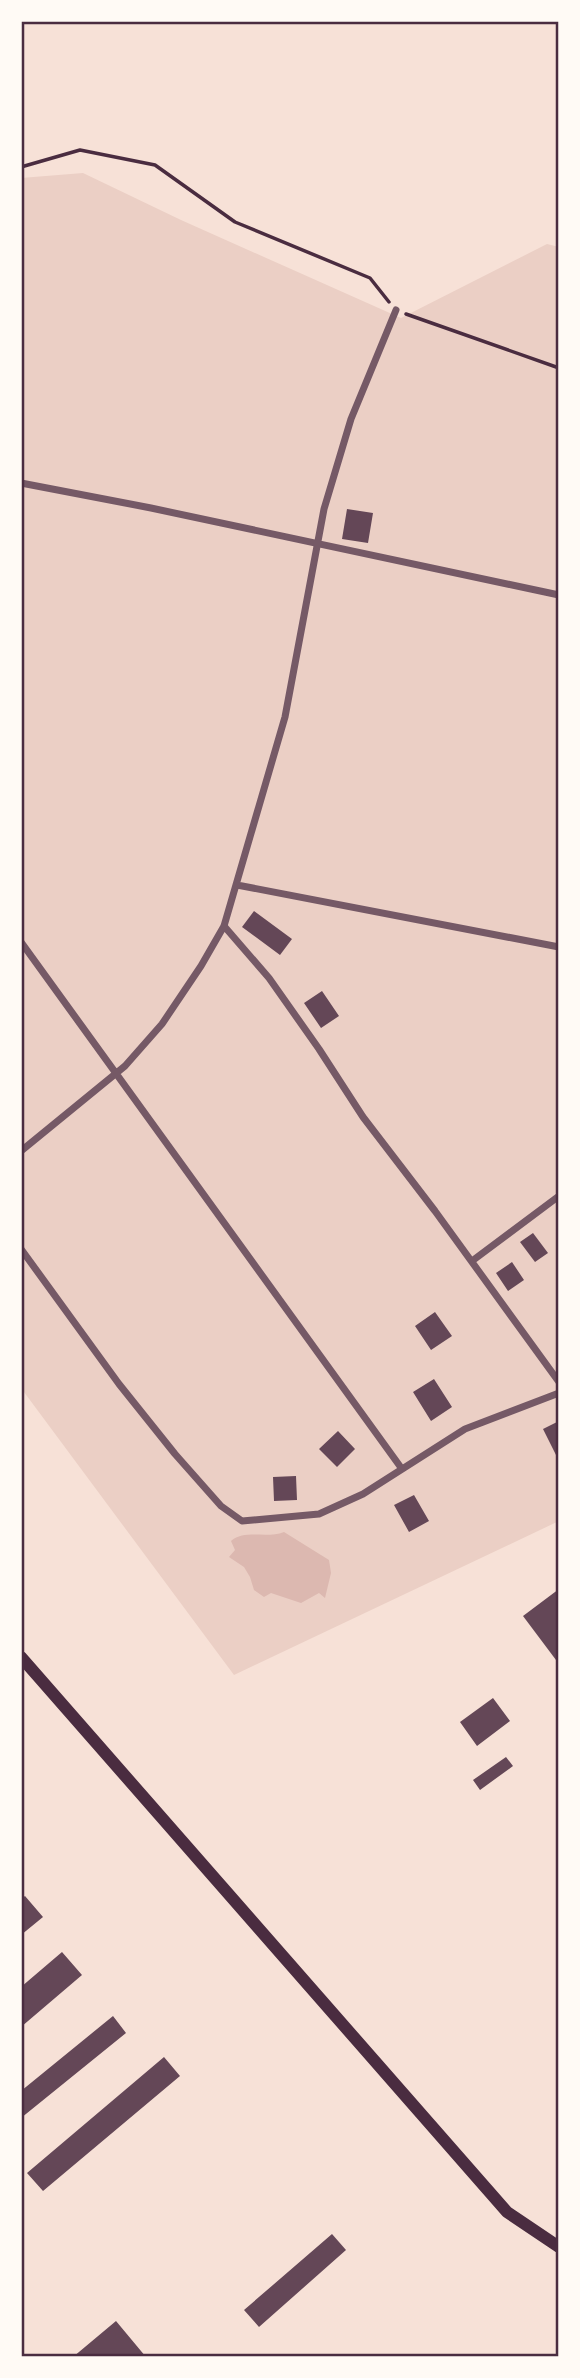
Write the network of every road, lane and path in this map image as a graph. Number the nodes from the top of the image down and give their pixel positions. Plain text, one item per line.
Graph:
1 (21, 167) edge
2 (396, 310) junction
3 (559, 368) edge
4 (21, 483) edge
5 (318, 543) junction
6 (559, 595) edge
7 (237, 885) junction
8 (224, 926) junction
9 (21, 942) edge
10 (559, 947) edge
11 (116, 1073) junction
12 (21, 1151) edge
13 (559, 1196) edge
14 (21, 1249) edge
15 (472, 1261) junction
16 (559, 1382) edge
17 (559, 1393) edge
18 (402, 1469) junction
19 (21, 1657) edge
20 (559, 2247) edge

1 - 2 path
2 - 3 path
2 - 5 street
4 - 5 street
5 - 6 street
5 - 7 street
7 - 8 street
7 - 10 street
8 - 11 street
8 - 15 street
9 - 11 street
11 - 12 street
11 - 18 street
13 - 15 street
14 - 18 street
15 - 16 street
17 - 18 street
19 - 20 main road

